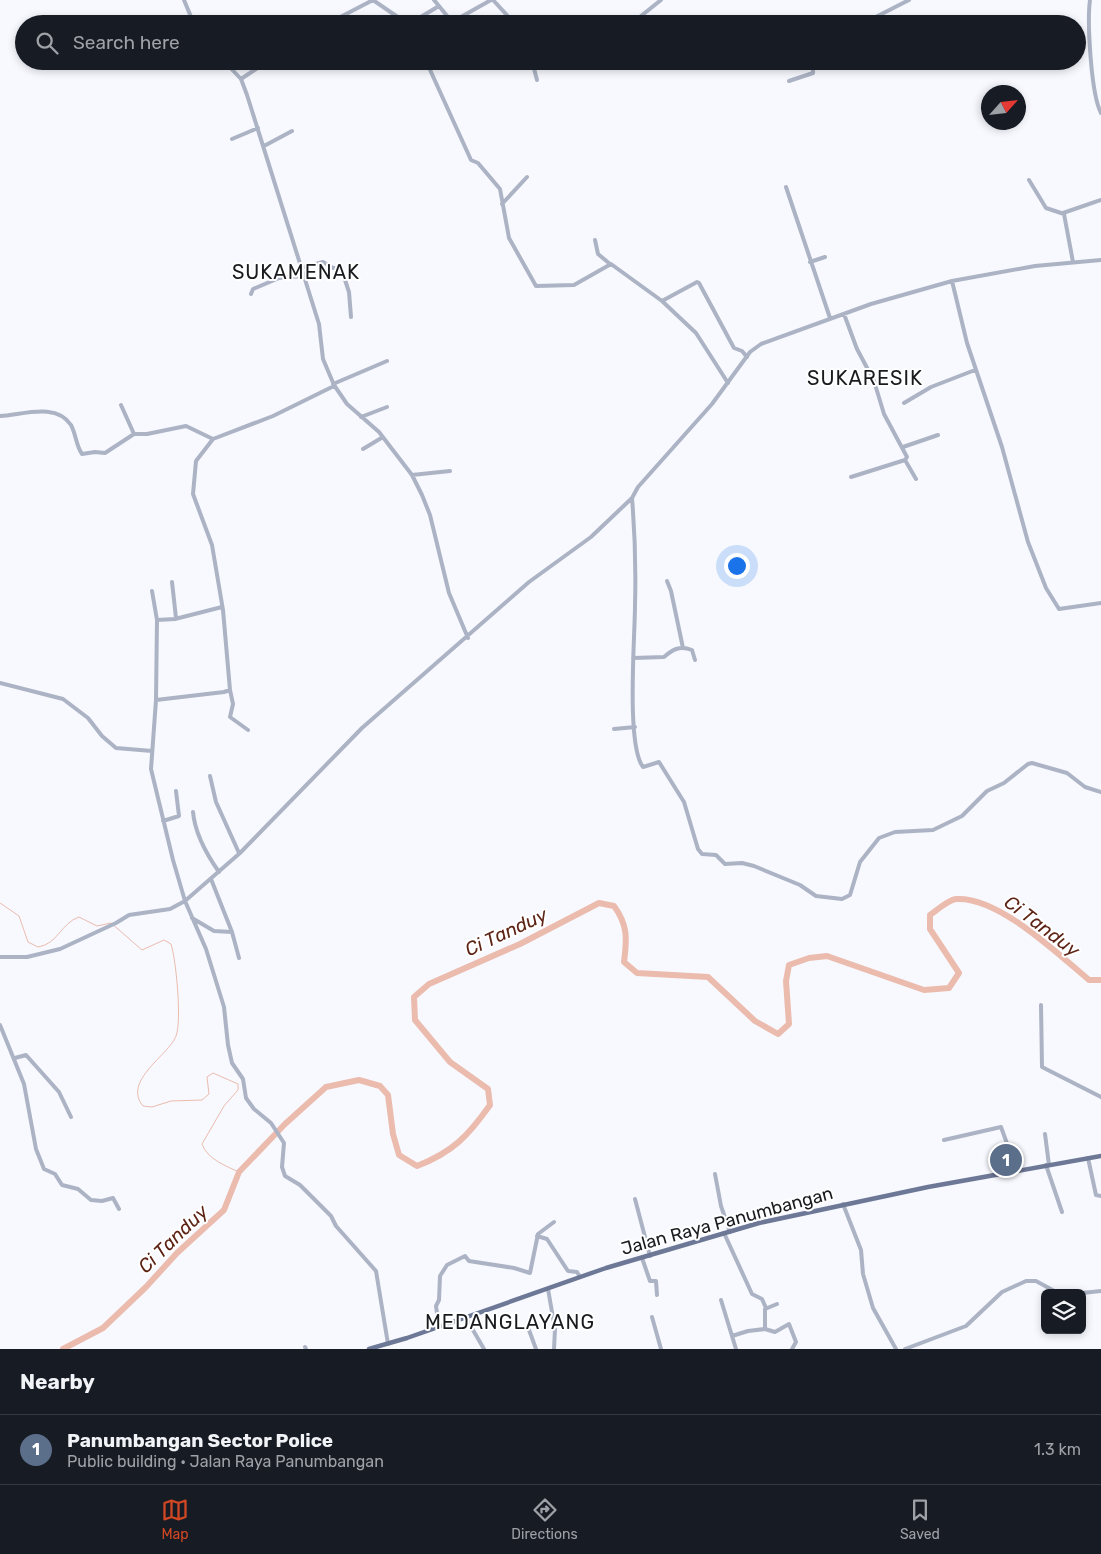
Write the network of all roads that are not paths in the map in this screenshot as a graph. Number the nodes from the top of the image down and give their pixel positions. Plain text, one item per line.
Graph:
1 (184, 0) edge
2 (373, 0) edge
3 (434, 0) edge
4 (492, 0) edge
5 (662, 0) edge
6 (909, 0) edge
7 (1090, 0) edge
8 (439, 6) junction
9 (190, 15) edge
10 (344, 15) edge
11 (395, 15) edge
12 (424, 15) edge
13 (446, 15) edge
14 (464, 15) edge
15 (506, 15) edge
16 (643, 15) edge
17 (880, 15) edge
18 (232, 70) edge
19 (254, 70) edge
20 (430, 70) edge
21 (534, 70) edge
22 (813, 70) edge
23 (241, 79) junction
24 (537, 80) dead end
25 (789, 81) dead end
26 (1101, 113) edge
27 (258, 128) junction
28 (292, 131) dead end
29 (232, 138) dead end
30 (264, 146) junction
31 (527, 177) dead end
32 (1029, 180) dead end
33 (786, 187) dead end
34 (1101, 200) edge
35 (502, 204) junction
36 (1063, 213) junction
37 (595, 240) dead end
38 (825, 257) dead end
39 (1101, 260) edge
40 (810, 262) junction
41 (1073, 262) junction
42 (610, 264) junction
43 (300, 268) junction
44 (303, 276) junction
45 (952, 281) junction
46 (251, 294) dead end
47 (662, 301) junction
48 (844, 314) junction
49 (351, 317) dead end
50 (830, 318) junction
51 (747, 357) junction
52 (387, 361) dead end
53 (975, 370) junction
54 (728, 383) junction
55 (334, 385) junction
56 (904, 403) dead end
57 (121, 405) dead end
58 (387, 407) dead end
59 (0, 416) edge
60 (361, 417) junction
61 (134, 434) junction
62 (938, 435) dead end
63 (383, 437) junction
64 (213, 439) junction
65 (903, 447) junction
66 (363, 449) dead end
67 (905, 460) junction
68 (450, 471) dead end
69 (412, 475) junction
70 (851, 477) dead end
71 (916, 479) dead end
72 (632, 498) junction
73 (667, 581) dead end
74 (172, 582) dead end
75 (152, 591) dead end
76 (1101, 603) edge
77 (222, 607) junction
78 (176, 618) junction
79 (157, 620) junction
80 (468, 638) junction
81 (683, 648) junction
82 (633, 658) junction
83 (695, 660) dead end
84 (0, 683) edge
85 (230, 690) junction
86 (156, 700) junction
87 (635, 727) junction
88 (614, 729) dead end
89 (248, 730) dead end
90 (152, 751) junction
91 (210, 776) dead end
92 (176, 791) dead end
93 (1101, 792) edge
94 (193, 812) dead end
95 (163, 820) junction
96 (239, 853) junction
97 (219, 872) junction
98 (211, 879) junction
99 (185, 901) junction
100 (192, 918) junction
101 (232, 932) junction
102 (0, 957) edge
103 (239, 958) dead end
104 (1041, 1005) dead end
105 (0, 1024) edge
106 (15, 1058) junction
107 (1101, 1097) edge
108 (71, 1117) dead end
109 (1045, 1134) dead end
110 (944, 1140) dead end
111 (1101, 1156) edge
112 (1088, 1158) junction
113 (1048, 1165) junction
114 (1017, 1171) junction
115 (715, 1174) dead end
116 (1101, 1196) edge
117 (635, 1199) dead end
118 (843, 1204) junction
119 (119, 1209) dead end
120 (1062, 1212) dead end
121 (554, 1222) dead end
122 (730, 1232) junction
123 (724, 1234) junction
124 (537, 1236) junction
125 (650, 1256) junction
126 (642, 1258) junction
127 (580, 1278) junction
128 (548, 1289) junction
129 (1051, 1289) edge
130 (1101, 1291) edge
131 (1086, 1293) edge
132 (657, 1295) dead end
133 (721, 1300) dead end
134 (777, 1304) dead end
135 (766, 1308) junction
136 (652, 1317) dead end
137 (466, 1318) junction
138 (439, 1327) junction
139 (765, 1329) junction
140 (529, 1330) dead end
141 (732, 1336) junction
142 (388, 1344) junction
143 (370, 1349) edge
144 (484, 1349) edge
145 (536, 1349) edge
146 (554, 1349) edge
147 (661, 1349) edge
148 (736, 1349) edge
149 (792, 1349) edge
150 (896, 1349) edge
151 (905, 1349) edge

1 - 9 street
2 - 10 street
2 - 11 street
3 - 8 street
4 - 14 street
4 - 15 street
5 - 16 street
6 - 17 street
7 - 26 street
8 - 12 street
8 - 13 street
18 - 23 street
19 - 23 street
20 - 35 street
21 - 24 street
22 - 25 street
23 - 27 street
27 - 29 street
27 - 30 street
28 - 30 street
30 - 43 street
31 - 35 street
32 - 36 street
33 - 40 street
34 - 36 street
35 - 42 street
36 - 41 street
37 - 42 street
38 - 40 street
39 - 41 street
40 - 50 street
41 - 45 street
42 - 47 street
43 - 44 street
43 - 49 street
44 - 46 street
44 - 55 street
45 - 48 street
45 - 53 street
47 - 51 street
47 - 54 street
48 - 50 street
48 - 65 street
50 - 51 street
51 - 54 street
52 - 55 street
53 - 56 street
53 - 76 street
54 - 72 street
55 - 60 street
55 - 64 street
57 - 61 street
58 - 60 street
59 - 61 street
60 - 63 street
61 - 64 street
62 - 65 street
63 - 66 street
63 - 69 street
64 - 77 street
65 - 67 street
67 - 70 street
67 - 71 street
68 - 69 street
69 - 80 street
72 - 80 street
72 - 82 street
73 - 81 street
74 - 78 street
75 - 79 street
77 - 78 street
77 - 85 street
78 - 79 street
79 - 86 street
80 - 96 street
81 - 82 street
81 - 83 street
82 - 87 street
84 - 90 street
85 - 86 street
85 - 89 street
86 - 90 street
87 - 88 street
87 - 93 street
90 - 95 street
91 - 96 street
92 - 95 street
94 - 97 street
95 - 99 street
96 - 97 street
97 - 98 street
98 - 99 street
98 - 101 street
99 - 100 street
99 - 102 street
100 - 101 street
100 - 142 street
101 - 103 street
104 - 107 street
105 - 106 street
106 - 108 street
106 - 119 street
109 - 113 street
110 - 114 street
111 - 112 main road, Jalan Raya Panumbangan
112 - 113 main road, Jalan Raya Panumbangan
112 - 116 street
113 - 114 main road, Jalan Raya Panumbangan
113 - 120 street
114 - 118 main road, Jalan Raya Panumbangan
115 - 122 street
117 - 125 street
118 - 122 main road, Jalan Raya Panumbangan
118 - 150 street
121 - 124 street
122 - 123 main road, Jalan Raya Panumbangan
123 - 125 main road, Jalan Raya Panumbangan
123 - 135 street
124 - 127 street
124 - 138 street
125 - 126 main road, Jalan Raya Panumbangan
126 - 127 main road, Jalan Raya Panumbangan
126 - 132 street
127 - 128 main road, Jalan Raya Panumbangan
128 - 137 main road, Jalan Raya Panumbangan
128 - 146 street
129 - 151 street
130 - 131 street
133 - 141 street
134 - 135 street
135 - 139 street
136 - 147 street
137 - 138 main road, Jalan Raya Panumbangan
137 - 144 street
138 - 142 main road, Jalan Raya Panumbangan
139 - 141 street
139 - 149 street
140 - 145 street
141 - 148 street
142 - 143 main road, Jalan Raya Panumbangan

